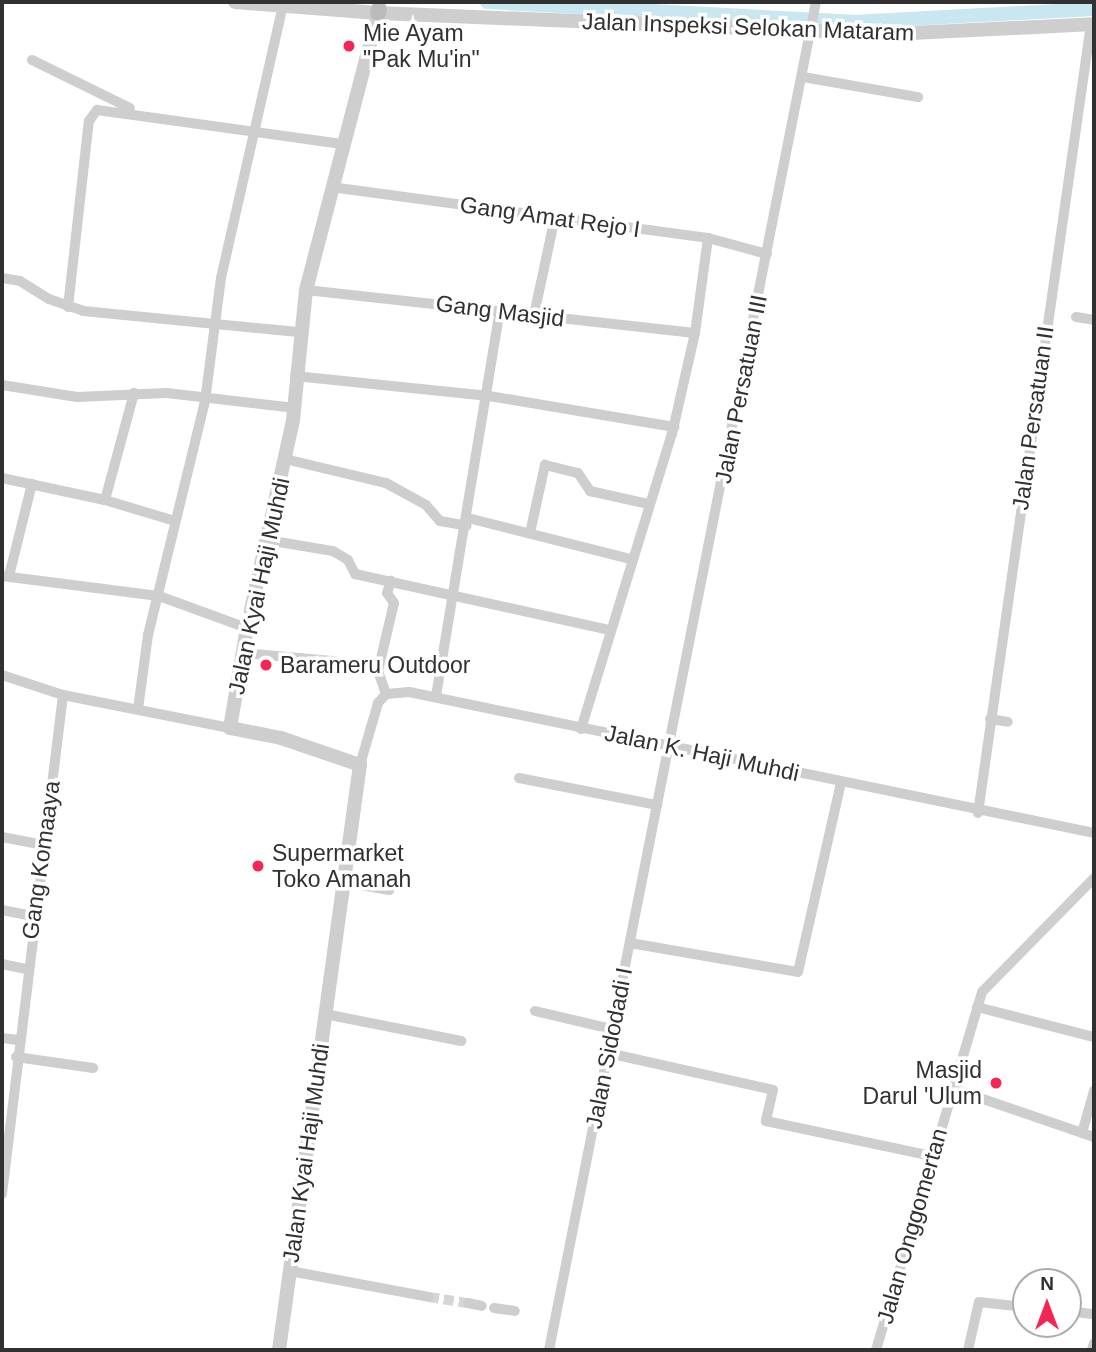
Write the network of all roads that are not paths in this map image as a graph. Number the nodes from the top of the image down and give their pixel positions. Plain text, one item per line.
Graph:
1 (234, 2) edge
2 (283, 5) junction
3 (815, 6) edge
4 (379, 8) edge
5 (1092, 24) edge
6 (812, 28) junction
7 (32, 60) dead end
8 (803, 77) junction
9 (918, 97) dead end
10 (139, 112) junction
11 (252, 129) junction
12 (342, 144) junction
13 (331, 187) junction
14 (555, 217) junction
15 (708, 238) junction
16 (767, 254) junction
17 (2, 278) edge
18 (306, 290) junction
19 (68, 307) junction
20 (500, 311) junction
21 (534, 316) junction
22 (1076, 317) dead end
23 (1094, 320) edge
24 (215, 326) junction
25 (298, 332) junction
26 (695, 333) junction
27 (295, 376) junction
28 (2, 385) edge
29 (134, 393) junction
30 (489, 396) junction
31 (205, 401) junction
32 (295, 408) junction
33 (674, 427) junction
34 (285, 459) junction
35 (2, 478) edge
36 (32, 484) junction
37 (105, 500) junction
38 (648, 504) junction
39 (175, 521) junction
40 (468, 522) junction
41 (530, 533) junction
42 (267, 540) junction
43 (630, 559) junction
44 (5, 576) edge
45 (391, 581) junction
46 (451, 593) junction
47 (159, 596) junction
48 (247, 628) junction
49 (610, 630) junction
50 (243, 653) junction
51 (378, 671) junction
52 (2, 675) edge
53 (386, 694) junction
54 (63, 695) junction
55 (436, 696) junction
56 (138, 709) junction
57 (990, 719) junction
58 (1009, 722) dead end
59 (230, 728) junction
60 (581, 729) junction
61 (669, 746) junction
62 (360, 765) junction
63 (519, 778) dead end
64 (841, 782) junction
65 (657, 805) junction
66 (978, 813) junction
67 (1094, 833) edge
68 (2, 837) edge
69 (44, 845) junction
70 (1094, 878) edge
71 (344, 882) junction
72 (389, 890) dead end
73 (2, 910) edge
74 (34, 916) junction
75 (630, 943) junction
76 (2, 964) edge
77 (26, 968) junction
78 (977, 1007) junction
79 (535, 1011) dead end
80 (326, 1014) junction
81 (612, 1029) junction
82 (1094, 1037) edge
83 (2, 1038) edge
84 (18, 1040) junction
85 (461, 1041) dead end
86 (608, 1053) junction
87 (16, 1057) junction
88 (93, 1068) dead end
89 (951, 1088) junction
90 (1094, 1091) edge
91 (1082, 1133) junction
92 (1094, 1137) edge
93 (932, 1156) junction
94 (2, 1194) edge
95 (290, 1271) junction
96 (429, 1297) tunnel mouth
97 (468, 1303) tunnel mouth
98 (482, 1306) dead end
99 (1012, 1306) edge
100 (495, 1308) dead end
101 (515, 1311) dead end
102 (1094, 1343) edge
103 (279, 1350) edge
104 (549, 1350) edge
105 (876, 1350) edge
106 (968, 1350) edge
107 (1092, 1350) edge

1 - 2 street, Jalan Inspeksi Selokan Mataram
2 - 4 street, Jalan Inspeksi Selokan Mataram
2 - 11 street
3 - 6 street
4 - 6 street, Jalan Inspeksi Selokan Mataram
4 - 12 street, Jalan Kyai Haji Muhdi
5 - 6 street, Jalan Inspeksi Selokan Mataram
5 - 57 street, Jalan Persatuan II
6 - 8 street, Jalan Persatuan III
7 - 10 street
8 - 9 street
8 - 16 street, Jalan Persatuan III
10 - 11 street
10 - 19 street
11 - 12 street
11 - 24 street
12 - 13 street, Jalan Kyai Haji Muhdi
13 - 14 street, Gang Amat Rejo I
13 - 18 street, Jalan Kyai Haji Muhdi
14 - 15 street, Gang Amat Rejo I
14 - 21 street
15 - 16 street, Gang Amat Rejo I
15 - 26 street
16 - 61 street, Jalan Persatuan III
17 - 19 street
18 - 20 street, Gang Masjid
18 - 25 street, Jalan Kyai Haji Muhdi
19 - 24 street
20 - 21 street, Gang Masjid
20 - 30 street
21 - 26 street, Gang Masjid
22 - 23 street
24 - 25 street
24 - 31 street
25 - 27 street, Jalan Kyai Haji Muhdi
26 - 33 street
27 - 30 street
27 - 32 street, Jalan Kyai Haji Muhdi
28 - 29 street
29 - 31 street
29 - 37 street
30 - 33 street
30 - 40 street
31 - 32 street
31 - 39 street
32 - 34 street, Jalan Kyai Haji Muhdi
33 - 38 street
34 - 40 street
34 - 42 street, Jalan Kyai Haji Muhdi
35 - 36 street
36 - 37 street
36 - 44 street
37 - 39 street
38 - 41 street
38 - 43 street
39 - 47 street
40 - 41 street
40 - 46 street
41 - 43 street
42 - 45 street
42 - 48 street, Jalan Kyai Haji Muhdi
43 - 49 street
44 - 47 street
45 - 46 street
45 - 51 street
46 - 49 street
46 - 55 street
47 - 48 street
47 - 56 street
48 - 50 street, Jalan Kyai Haji Muhdi
49 - 60 street
50 - 51 street
50 - 59 street, Jalan Kyai Haji Muhdi
51 - 53 street
52 - 54 street
53 - 55 street, Jalan K. Haji Muhdi
53 - 62 street
54 - 56 street
54 - 69 street, Gang Komaaya
55 - 60 street, Jalan K. Haji Muhdi
56 - 59 street
57 - 58 street
57 - 66 street, Jalan Persatuan II
59 - 62 street, Jalan Kyai Haji Muhdi
60 - 61 street, Jalan K. Haji Muhdi
61 - 64 street, Jalan K. Haji Muhdi
61 - 65 street, Jalan Sidodadi I
62 - 71 street, Jalan Kyai Haji Muhdi
63 - 65 street
64 - 66 street, Jalan K. Haji Muhdi
64 - 75 street
65 - 75 street, Jalan Sidodadi I
66 - 67 street, Jalan K. Haji Muhdi
68 - 69 street
69 - 74 street, Gang Komaaya
70 - 78 street, Jalan Onggomertan
71 - 72 street
71 - 80 street, Jalan Kyai Haji Muhdi
73 - 74 street
74 - 77 street, Gang Komaaya
75 - 81 street, Jalan Sidodadi I
76 - 77 street
77 - 84 street, Gang Komaaya
78 - 82 street
78 - 89 street, Jalan Onggomertan
79 - 81 street
80 - 85 street
80 - 95 street, Jalan Kyai Haji Muhdi
81 - 86 street, Jalan Sidodadi I
83 - 84 street
84 - 87 street, Gang Komaaya
86 - 93 street
86 - 104 street, Jalan Sidodadi I
87 - 88 street
87 - 94 street, Gang Komaaya
89 - 91 street
89 - 93 street, Jalan Onggomertan
90 - 91 street
91 - 92 street
93 - 105 street, Jalan Onggomertan
95 - 96 street
95 - 103 street, Jalan Kyai Haji Muhdi
97 - 98 street
99 - 106 street
100 - 101 street
102 - 107 street

